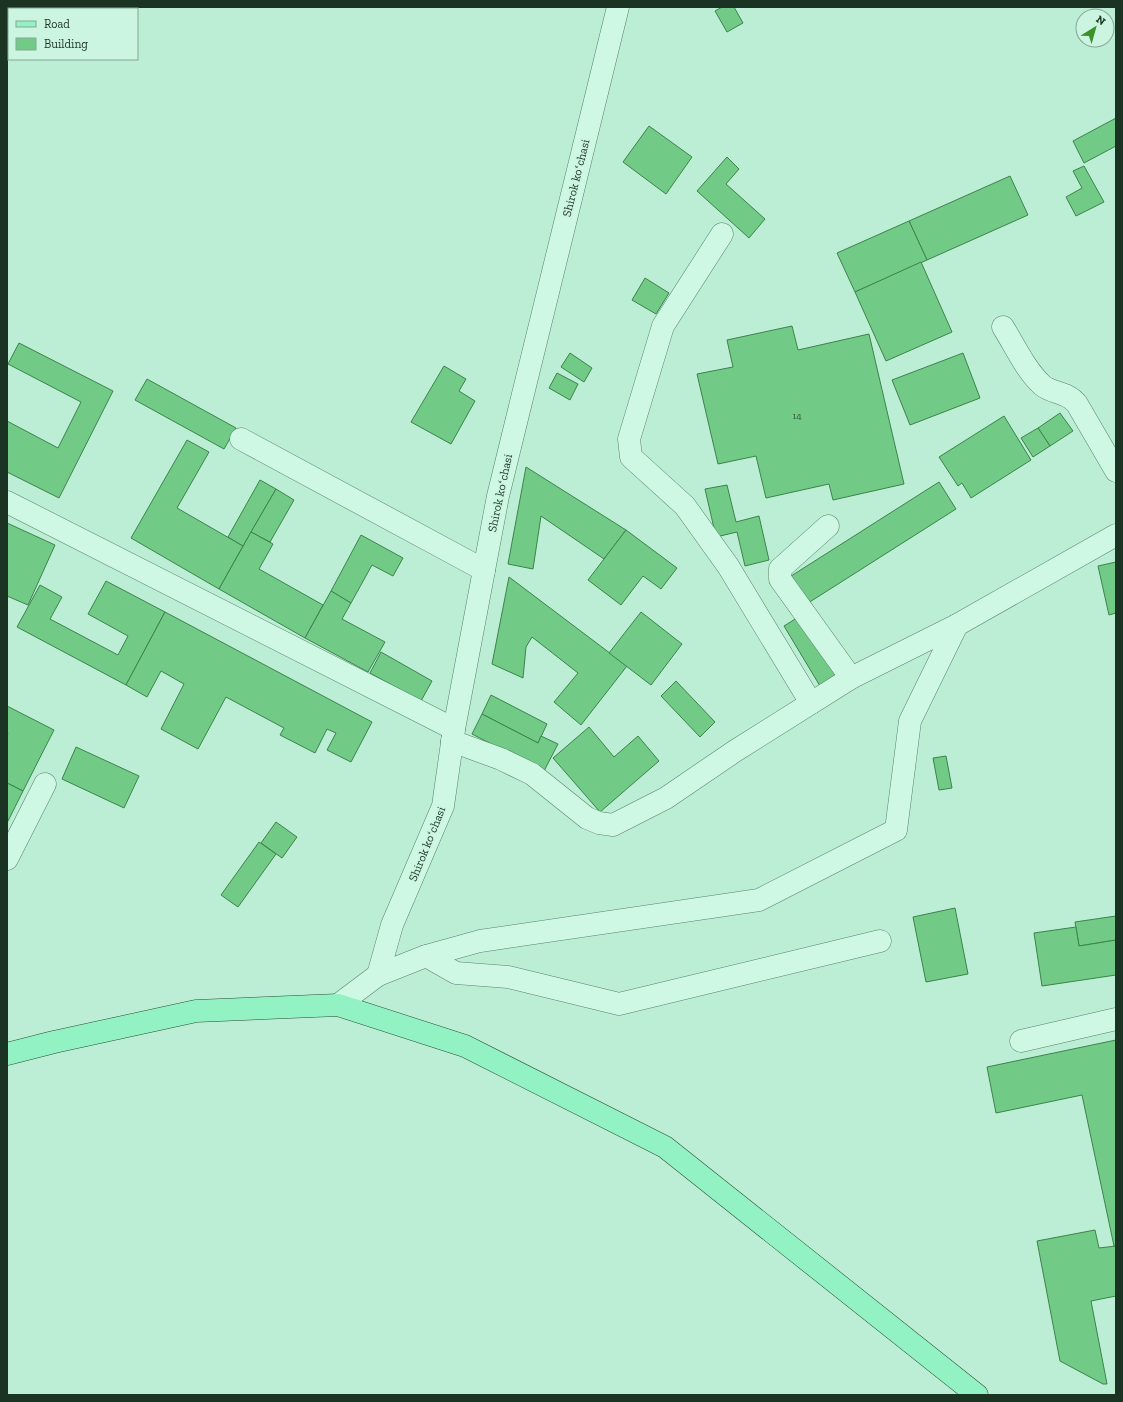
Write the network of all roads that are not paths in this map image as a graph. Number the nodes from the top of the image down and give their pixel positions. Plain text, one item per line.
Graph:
1 (617, 8) edge
2 (722, 234) dead end
3 (1003, 327) dead end
4 (241, 438) dead end
5 (1116, 471) edge
6 (7, 502) edge
7 (828, 526) dead end
8 (1116, 535) edge
9 (484, 570) junction
10 (957, 625) junction
11 (851, 678) junction
12 (811, 703) junction
13 (453, 735) junction
14 (45, 784) dead end
15 (7, 859) edge
16 (880, 941) dead end
17 (426, 956) junction
18 (378, 975) junction
19 (338, 1005) junction
20 (1116, 1019) edge
21 (1021, 1041) dead end
22 (7, 1054) edge
23 (977, 1395) edge

1 - 9 street, Shirok koʻchasi
2 - 12 street
3 - 5 street
4 - 9 street
6 - 13 street
7 - 11 street
8 - 10 street
9 - 13 street, Shirok koʻchasi
10 - 11 street
10 - 17 street
11 - 12 street
12 - 13 street
13 - 18 street, Shirok koʻchasi
14 - 15 street
16 - 17 street
17 - 18 street
18 - 19 street
19 - 22 main road
19 - 23 main road
20 - 21 street

